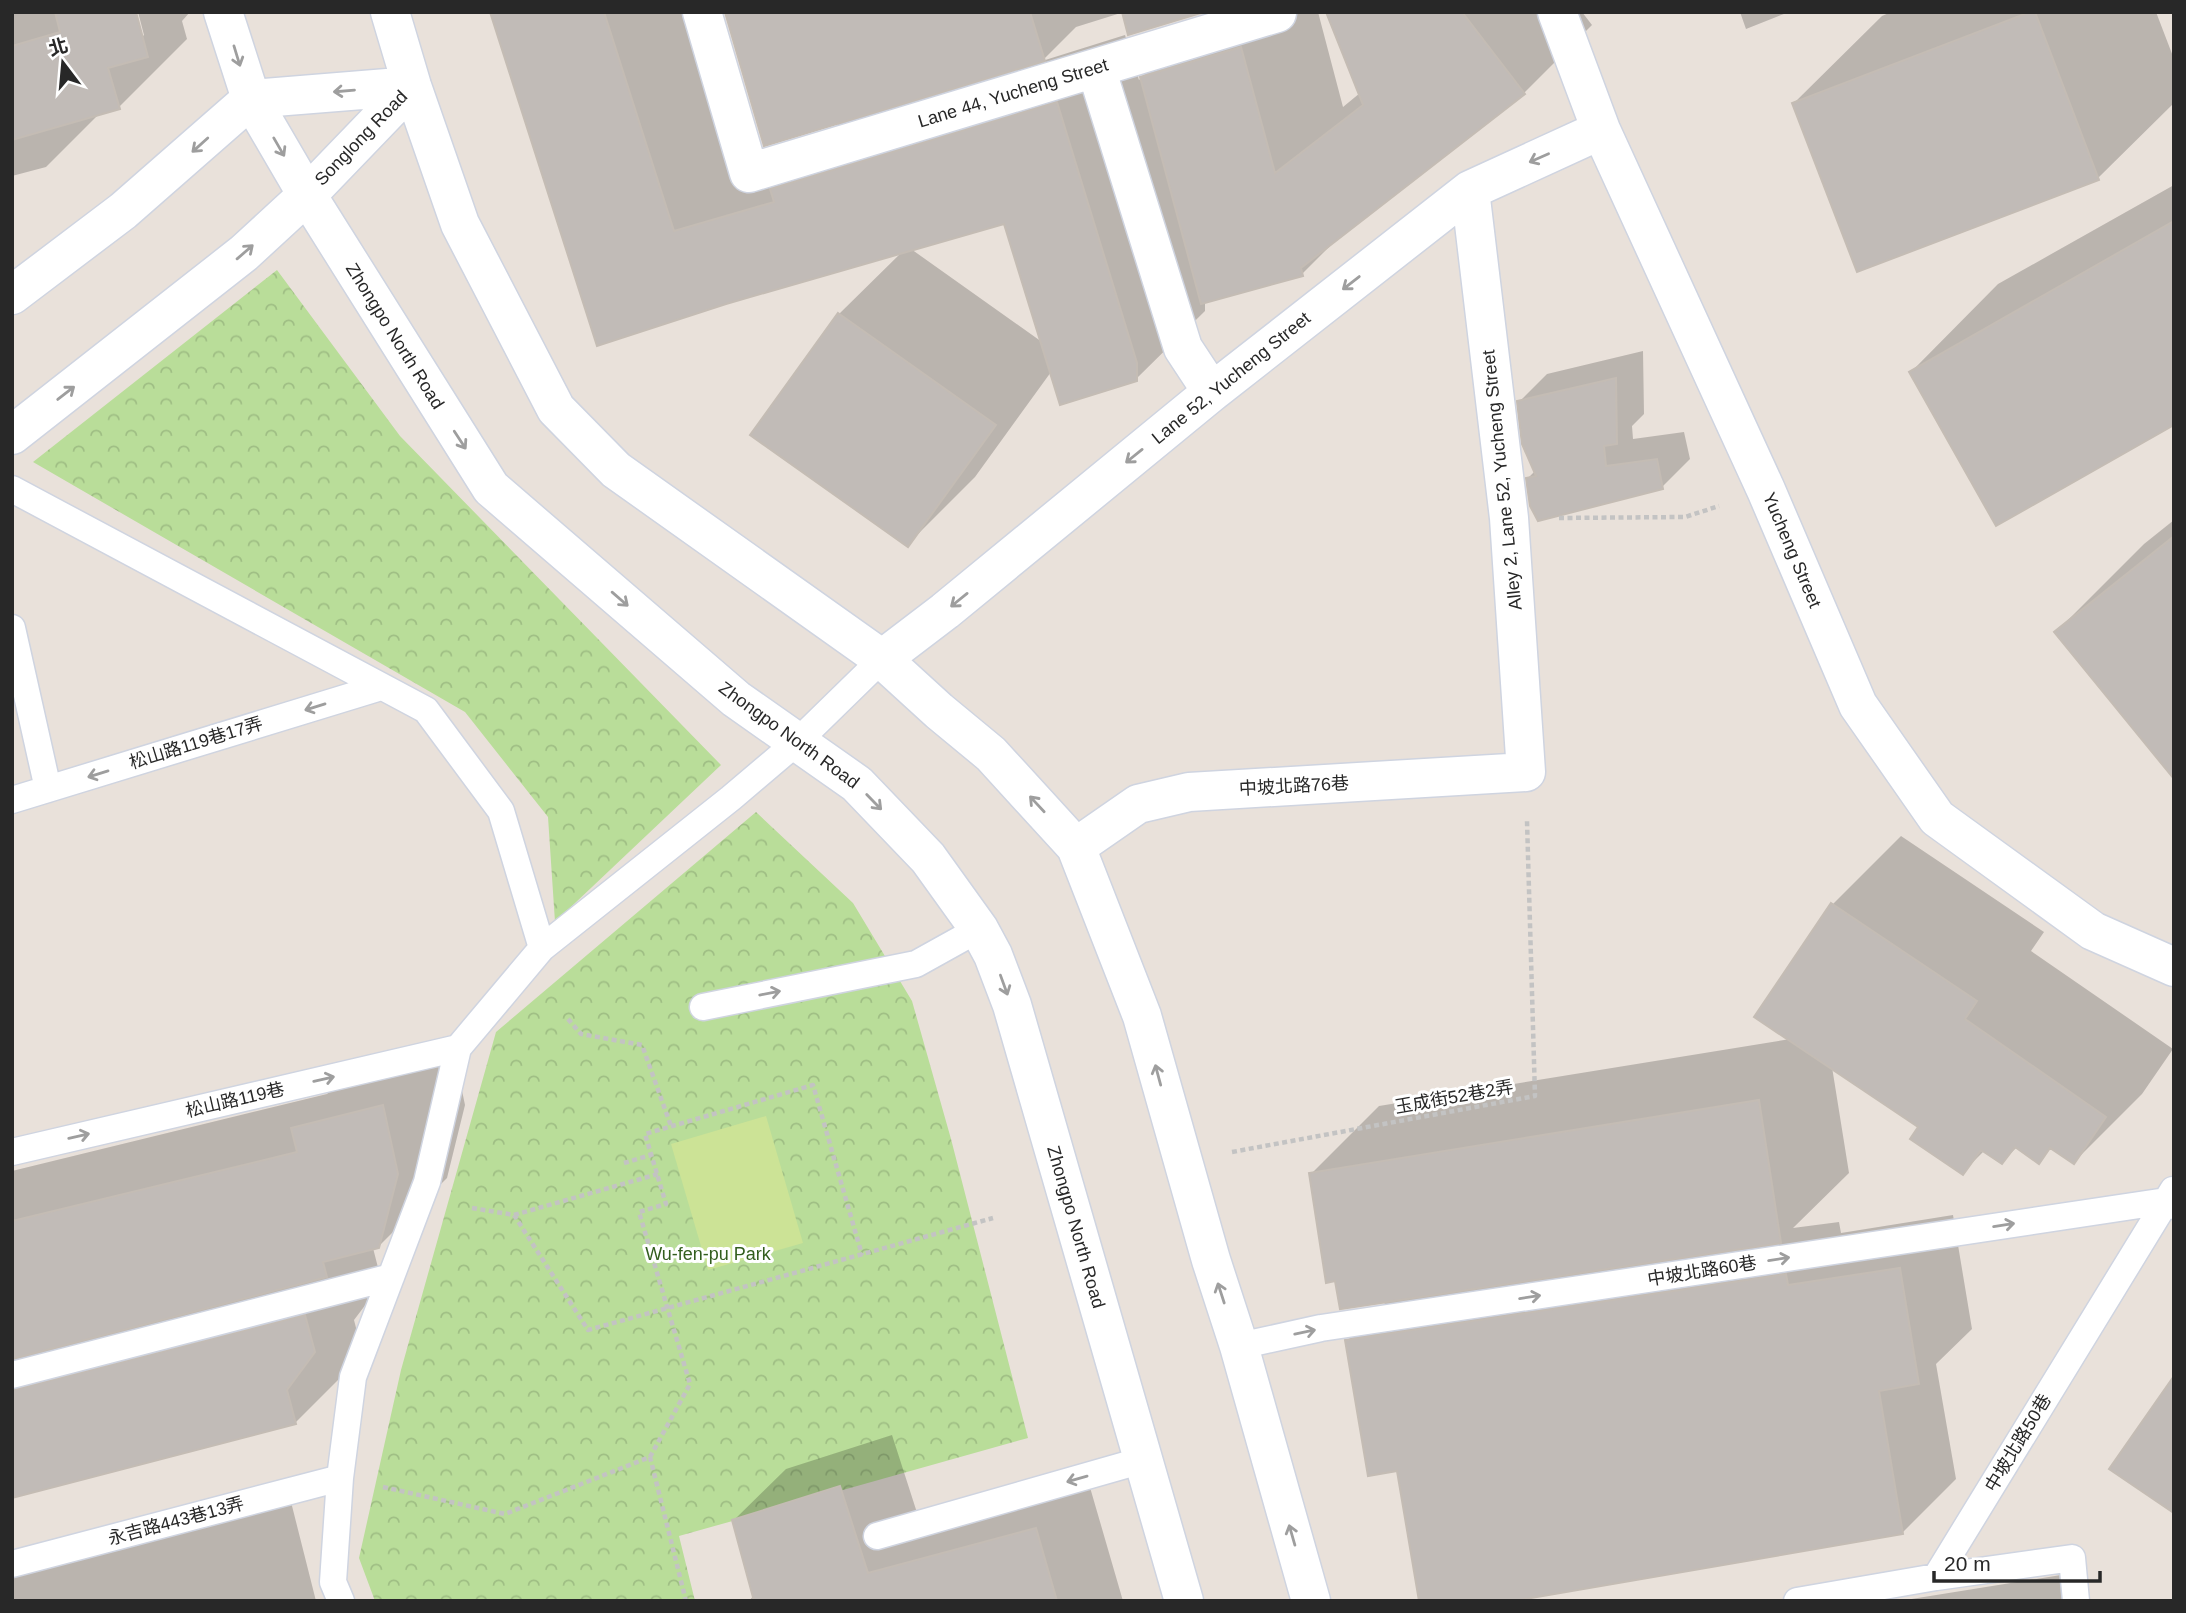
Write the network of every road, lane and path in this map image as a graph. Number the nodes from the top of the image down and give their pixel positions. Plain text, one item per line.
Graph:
1 (223, 12) edge
2 (390, 12) edge
3 (702, 12) edge
4 (1557, 12) edge
5 (1277, 13) edge
6 (1096, 68) junction
7 (412, 86) junction
8 (251, 99) junction
9 (1601, 130) junction
10 (1470, 190) junction
11 (307, 195) junction
12 (12, 295) edge
13 (1212, 392) junction
14 (12, 435) edge
15 (12, 489) edge
16 (1766, 490) junction
17 (1509, 518) junction
18 (12, 628) edge
19 (882, 659) junction
20 (381, 687) junction
21 (797, 742) junction
22 (1526, 772) junction
23 (48, 789) junction
24 (12, 800) edge
25 (1076, 847) junction
26 (979, 929) junction
27 (542, 948) junction
28 (2174, 967) edge
29 (703, 1007) dead end
30 (568, 1018) dead end
31 (458, 1048) junction
32 (671, 1126) junction
33 (12, 1152) edge
34 (651, 1155) junction
35 (1183, 1161) junction
36 (624, 1163) dead end
37 (657, 1174) junction
38 (2171, 1198) edge
39 (472, 1208) dead end
40 (514, 1215) junction
41 (993, 1218) dead end
42 (863, 1255) junction
43 (391, 1278) junction
44 (666, 1309) junction
45 (1239, 1346) junction
46 (12, 1375) edge
47 (650, 1457) junction
48 (1143, 1460) junction
49 (340, 1478) junction
50 (877, 1536) dead end
51 (12, 1564) edge
52 (1937, 1577) junction
53 (341, 1601) edge
54 (686, 1601) edge
55 (1184, 1601) edge
56 (1311, 1601) edge
57 (1797, 1601) edge
58 (2076, 1601) edge

1 -> 8 street, Zhongpo North Road
2 - 7 street
3 - 6 street, Lane 44, Yucheng Street
4 - 9 street, Yucheng Street
5 - 6 street, Lane 44, Yucheng Street
6 - 13 street
7 -> 8 street, Songlong Road
7 - 11 street, Songlong Road
7 - 19 street
8 -> 11 street, Zhongpo North Road
8 -> 12 street
9 -> 10 street, Lane 52, Yucheng Street
9 - 16 street, Yucheng Street
10 -> 13 street, Lane 52, Yucheng Street
10 - 17 street, Alley 2, Lane 52, Yucheng Street
14 -> 11 street, Songlong Road
11 -> 21 street, Zhongpo North Road
13 -> 19 street, Lane 52, Yucheng Street
15 - 20 lane
16 - 17 path
16 - 28 street, Yucheng Street
17 - 22 street, Alley 2, Lane 52, Yucheng Street
18 - 23 lane
19 - 21 lane
25 -> 19 street
20 -> 23 lane, 松山路119巷17弄
20 - 27 lane
21 -> 26 street, Zhongpo North Road
21 - 27 lane
22 - 25 street, 中坡北路76巷
22 - 35 path, 玉成街52巷2弄
23 - 24 lane, 松山路119巷17弄
35 -> 25 street
29 -> 26 lane
26 -> 48 street, Zhongpo North Road
27 - 31 lane
30 - 32 path
33 -> 31 lane, 松山路119巷
31 - 43 lane
32 - 34 path
32 - 42 path
34 - 36 path
34 - 37 path
45 -> 35 street
37 - 40 path
37 - 44 path
45 -> 38 lane, 中坡北路60巷
38 - 52 lane, 中坡北路50巷
39 - 40 path
40 - 44 path
41 - 42 path
42 - 44 path
43 - 46 lane
43 - 49 lane
44 - 47 path
56 -> 45 street
47 - 49 path
47 - 54 path
48 -> 50 lane
48 - 55 street, Zhongpo North Road
49 - 51 lane, 永吉路443巷13弄
49 - 53 lane
52 - 57 lane
52 - 58 lane

